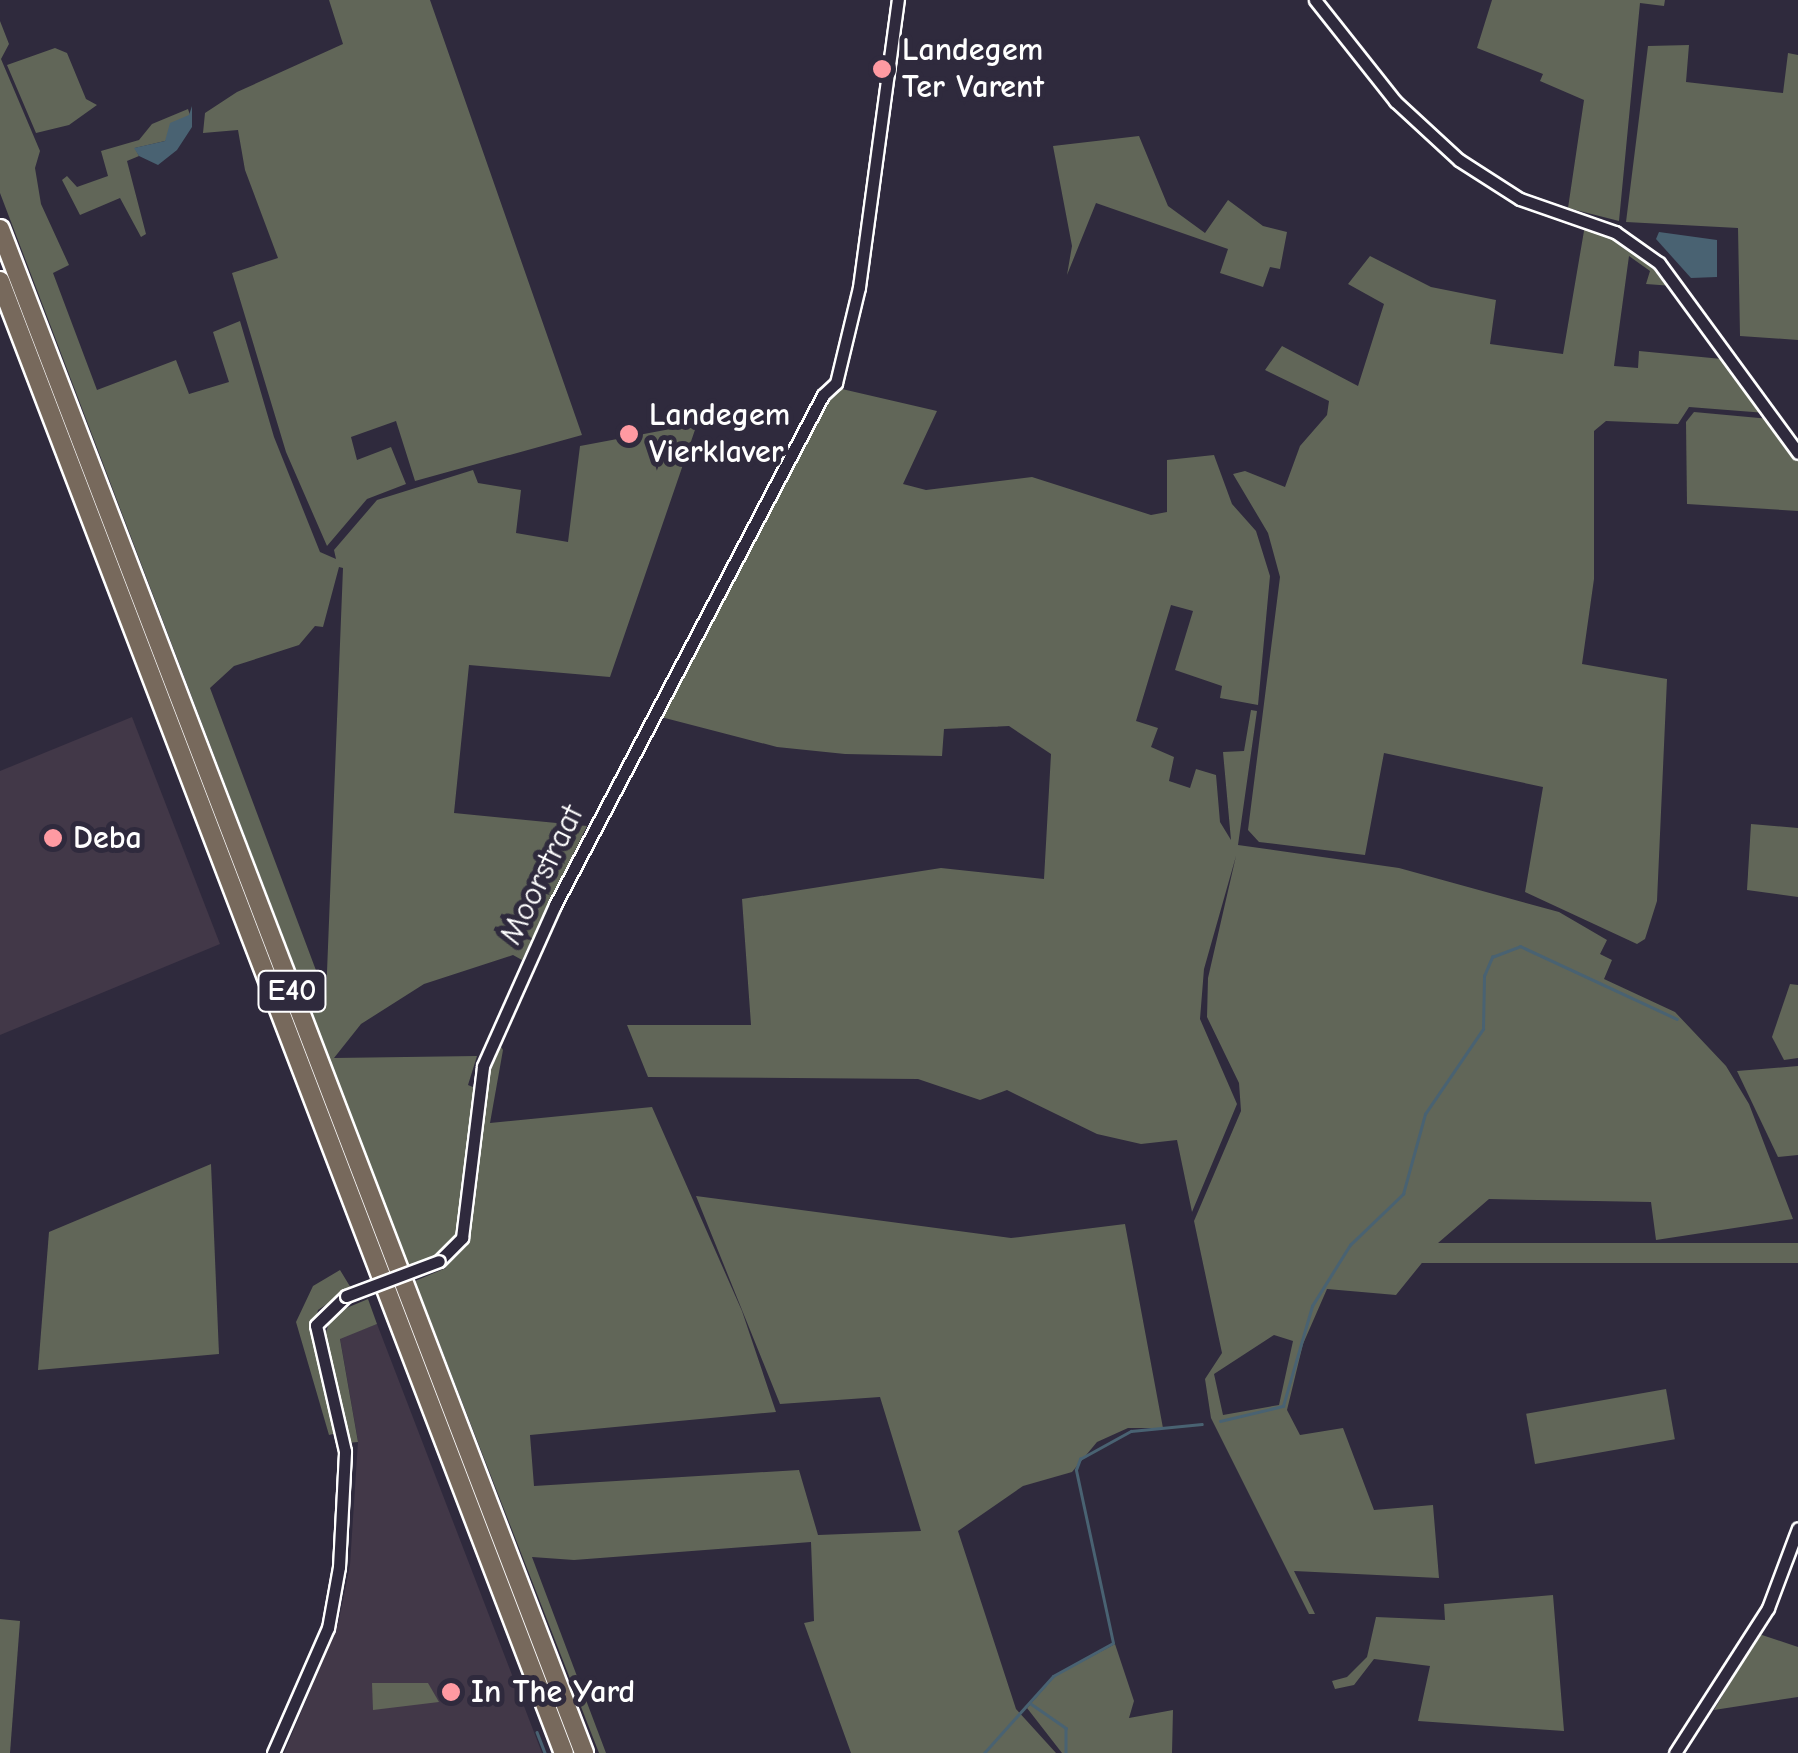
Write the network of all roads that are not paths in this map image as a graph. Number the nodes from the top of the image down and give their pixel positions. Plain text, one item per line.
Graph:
1 (898, 0) edge
2 (1316, 0) edge
3 (0, 229) edge
4 (0, 281) edge
5 (1798, 453) edge
6 (1798, 1528) edge
7 (273, 1753) edge
8 (564, 1753) edge
9 (584, 1753) edge
10 (1676, 1753) edge

1 - 7 street, Moorstraat, bridge
2 - 5 street
3 - 9 highway, E40
4 - 8 highway, E40
6 - 10 street

